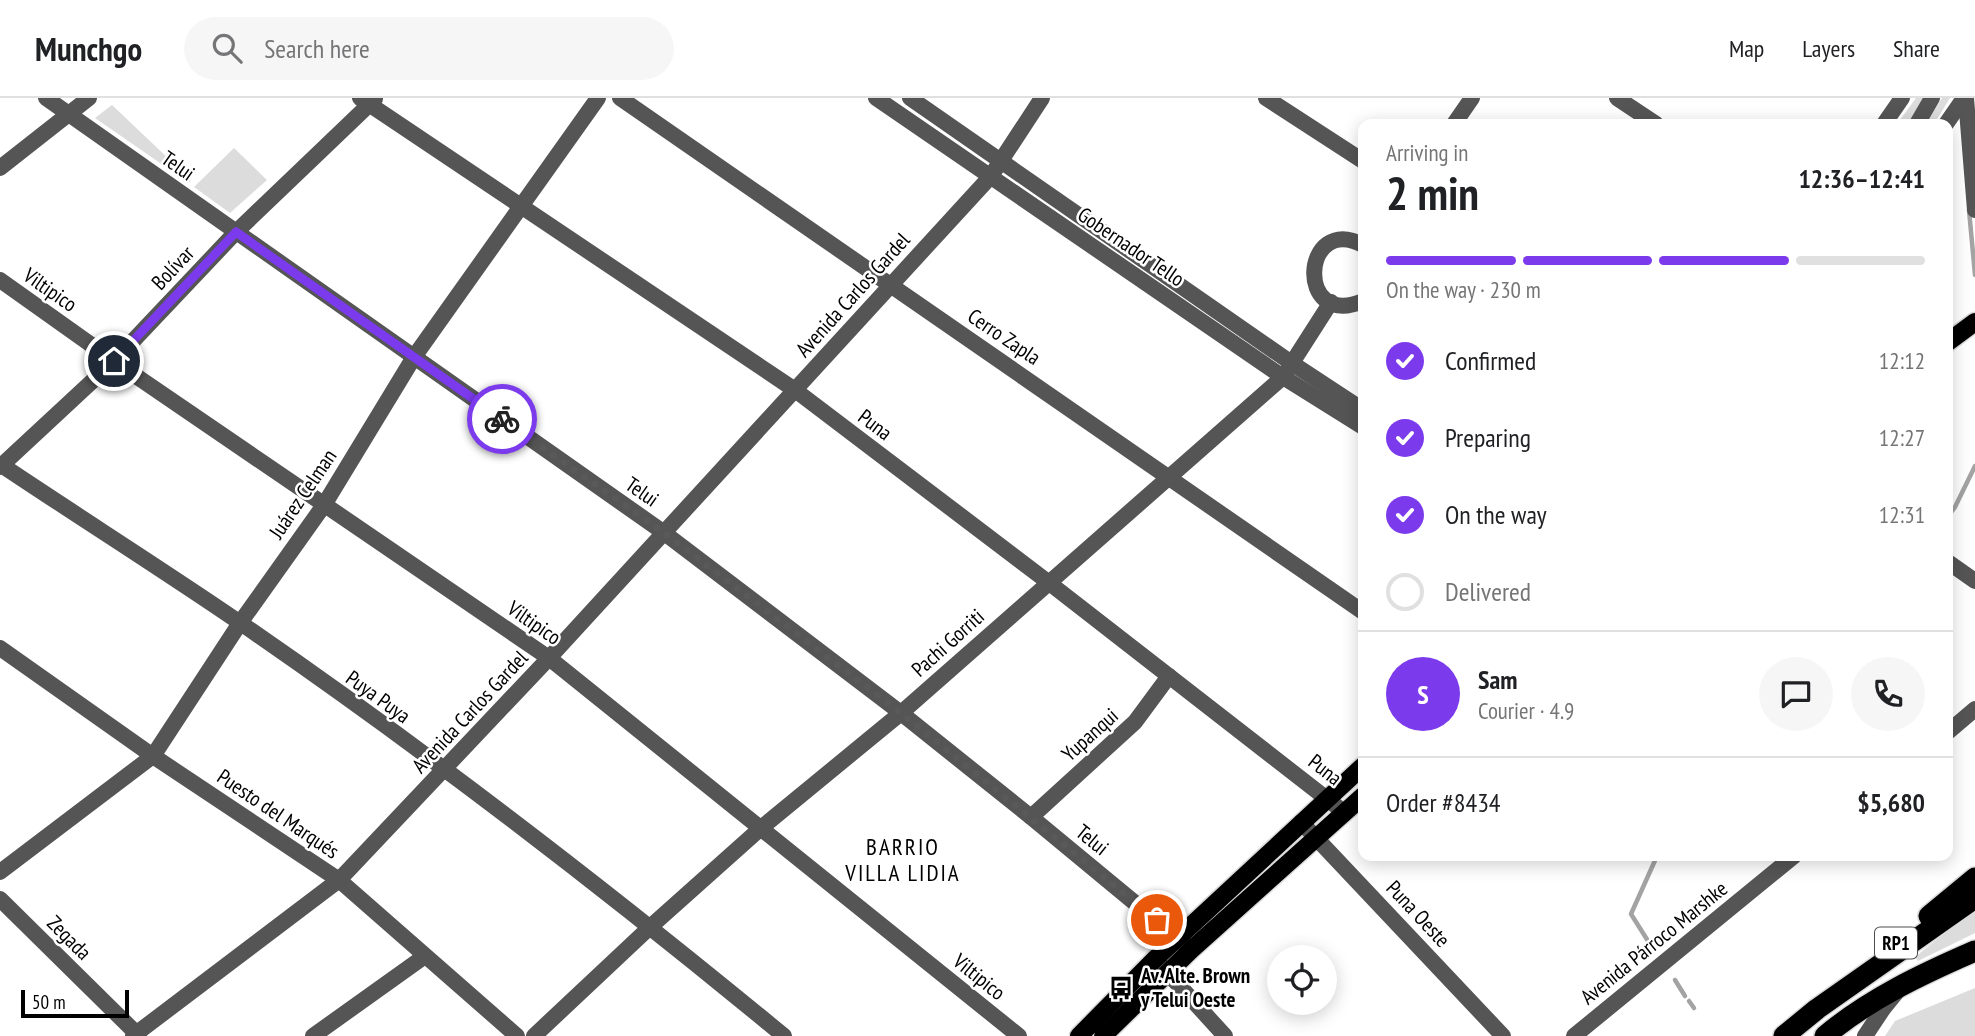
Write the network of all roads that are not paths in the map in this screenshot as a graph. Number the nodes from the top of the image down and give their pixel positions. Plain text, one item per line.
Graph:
1 (46, 98) edge
2 (89, 98) edge
3 (598, 98) edge
4 (620, 98) edge
5 (876, 98) edge
6 (910, 98) edge
7 (1042, 98) edge
8 (1266, 98) edge
9 (1472, 98) edge
10 (1617, 98) edge
11 (1902, 98) edge
12 (1932, 98) edge
13 (1965, 98) edge
14 (368, 100) edge
15 (68, 113) junction
16 (1457, 119) edge
17 (1648, 119) edge
18 (1887, 119) edge
19 (1920, 119) edge
20 (1950, 119) edge
21 (1358, 158) edge
22 (1000, 162) junction
23 (0, 167) edge
24 (991, 176) junction
25 (521, 206) junction
26 (1975, 210) edge
27 (236, 232) junction
28 (1358, 244) edge
29 (0, 281) edge
30 (890, 285) junction
31 (1331, 302) junction
32 (1358, 303) edge
33 (1975, 322) edge
34 (1953, 338) edge
35 (414, 358) junction
36 (114, 361) junction
37 (1288, 370) junction
38 (795, 390) junction
39 (1358, 407) edge
40 (1358, 423) edge
41 (1, 466) edge
42 (1169, 476) junction
43 (324, 505) junction
44 (663, 532) junction
45 (1953, 566) edge
46 (1975, 581) edge
47 (1048, 582) junction
48 (1358, 608) edge
49 (240, 623) junction
50 (0, 648) edge
51 (549, 658) junction
52 (1169, 676) junction
53 (1975, 709) edge
54 (901, 713) junction
55 (1953, 728) edge
56 (153, 756) junction
57 (444, 770) junction
58 (1358, 770) edge
59 (1327, 798) junction
60 (1358, 801) edge
61 (1345, 813) junction
62 (1031, 817) junction
63 (1301, 822) junction
64 (761, 828) junction
65 (1318, 838) junction
66 (1788, 861) edge
67 (0, 872) edge
68 (1975, 878) edge
69 (339, 880) junction
70 (1975, 898) edge
71 (0, 899) edge
72 (649, 928) junction
73 (1184, 944) junction
74 (1975, 951) edge
75 (425, 956) junction
76 (1154, 959) junction
77 (1168, 973) junction
78 (1903, 985) junction
79 (1817, 1009) junction
80 (136, 1035) edge
81 (313, 1036) edge
82 (517, 1036) edge
83 (534, 1036) edge
84 (784, 1036) edge
85 (1019, 1036) edge
86 (1079, 1036) edge
87 (1103, 1036) edge
88 (1224, 1036) edge
89 (1503, 1036) edge
90 (1574, 1036) edge
91 (1784, 1036) edge
92 (1825, 1036) edge
93 (1865, 1036) edge

1 - 15 street, Telui
2 - 15 street
3 - 25 street, Juárez Celman
4 - 30 street, Cerro Zapla
5 - 24 street, Gobernador Tello
6 - 22 street, Gobernador Tello
7 - 22 street, Avenida Carlos Gardel
8 - 21 street
9 - 16 street
10 - 17 street
11 - 18 street
12 - 19 street
13 - 20 street
13 - 26 street
14 - 25 street, Puna
14 - 27 street, Bolívar
15 - 23 street
15 - 27 street, Telui
22 - 24 street, Avenida Carlos Gardel
22 - 37 street, Gobernador Tello
24 - 30 street, Avenida Carlos Gardel
24 - 37 street, Gobernador Tello
25 - 35 street, Juárez Celman
25 - 38 street, Puna
27 - 35 street, Telui
27 - 36 street, Bolívar
28 - 31 street
29 - 36 street, Viltipico
30 - 38 street, Avenida Carlos Gardel
30 - 42 street, Cerro Zapla
31 - 32 street
31 - 37 street, Pachi Gorriti
33 - 34 main road
35 - 43 street, Juárez Celman
35 - 44 street, Telui
36 - 41 street, Bolívar
36 - 43 street, Viltipico
37 - 39 street, Gobernador Tello
37 - 40 street, Gobernador Tello
37 - 42 street, Pachi Gorriti
38 - 44 street, Avenida Carlos Gardel
38 - 47 street, Puna
41 - 49 street, Puya Puya
42 - 47 street, Pachi Gorriti
42 - 48 street, Cerro Zapla
43 - 49 street, Juárez Celman
43 - 51 street, Viltipico
44 - 51 street, Avenida Carlos Gardel
44 - 54 street, Telui
45 - 46 street
47 - 52 street, Puna
47 - 54 street, Pachi Gorriti
49 - 56 street, Juárez Celman
49 - 57 street, Puya Puya
50 - 56 street, Puesto del Marqués
51 - 57 street, Avenida Carlos Gardel
51 - 64 street, Viltipico
52 - 59 street, Puna
52 - 62 street, Yupanqui
53 - 55 street
54 - 62 street, Telui
54 - 64 street, Pachi Gorriti
56 - 67 street, Juárez Celman
56 - 69 street, Puesto del Marqués
57 - 69 street, Avenida Carlos Gardel
57 - 72 street, Puya Puya
58 - 59 main road
59 - 61 street, Puna
59 - 63 main road
60 - 61 main road
61 - 65 main road
62 - 73 street, Telui
63 - 65 street, Puna Oeste
63 - 73 main road
64 - 72 street, Pachi Gorriti
64 - 85 street, Viltipico
65 - 73 main road
65 - 89 street, Puna Oeste
66 - 90 street, Avenida Párroco Marshke
68 - 79 highway, RP1
69 - 75 street, Puesto del Marqués
69 - 80 street, Avenida Carlos Gardel
70 - 79 highway, RP1
71 - 80 street, Zegada
72 - 83 street, Pachi Gorriti
72 - 84 street, Puya Puya
73 - 76 main road
73 - 77 main road
74 - 78 highway, RP1
75 - 81 street
75 - 82 street, Puesto del Marqués
76 - 77 street
76 - 86 main road
77 - 87 main road
77 - 88 street
78 - 92 highway, RP1
78 - 93 street
79 - 91 highway, RP1

